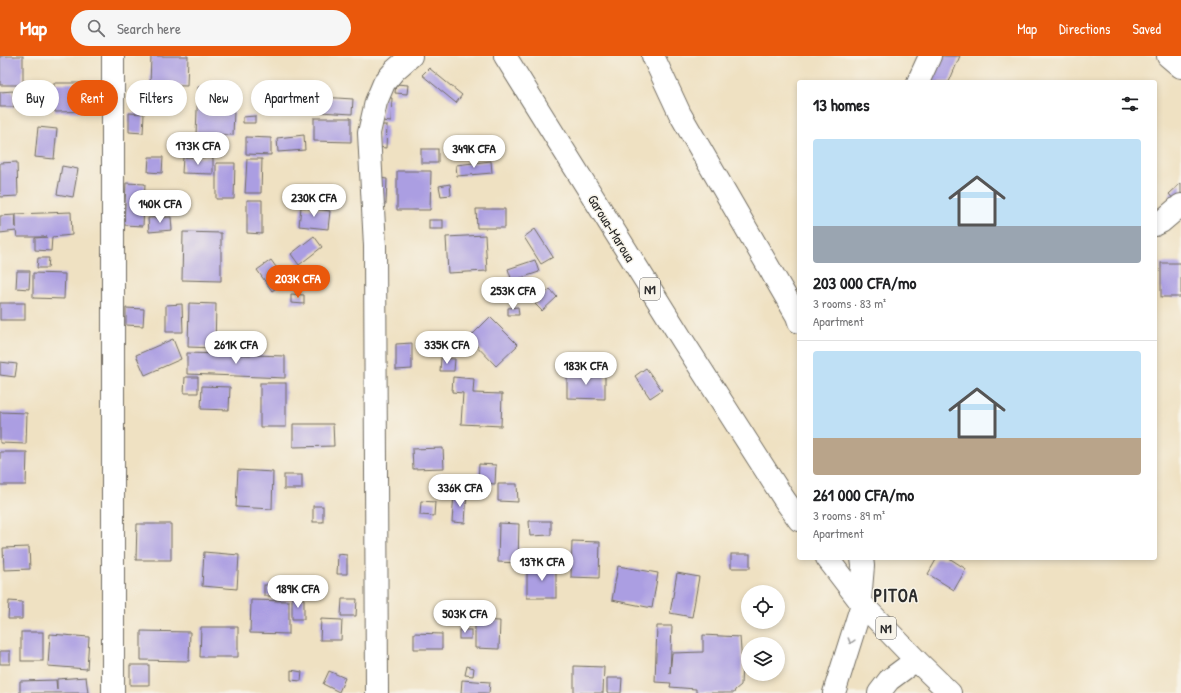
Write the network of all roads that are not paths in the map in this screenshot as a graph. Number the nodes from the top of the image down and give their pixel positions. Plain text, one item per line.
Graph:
1 (113, 56) edge
2 (411, 56) edge
3 (505, 56) edge
4 (653, 56) edge
5 (930, 56) edge
6 (1168, 56) edge
7 (1181, 67) edge
8 (919, 80) edge
9 (1181, 204) edge
10 (1157, 224) edge
11 (797, 314) edge
12 (797, 517) edge
13 (829, 560) edge
14 (862, 560) edge
15 (861, 602) junction
16 (916, 660) junction
17 (888, 689) edge
18 (113, 693) edge
19 (377, 693) edge
20 (834, 693) edge
21 (950, 693) edge

1 - 18 main road
2 - 19 main road
3 - 12 main road, Garoua-Maroua / N1
4 - 11 main road
5 - 8 main road
6 - 7 main road
9 - 10 main road
13 - 15 main road, N1
14 - 15 main road
15 - 16 main road, N1
15 -> 20 main road
16 - 17 main road
16 - 21 main road, N1

